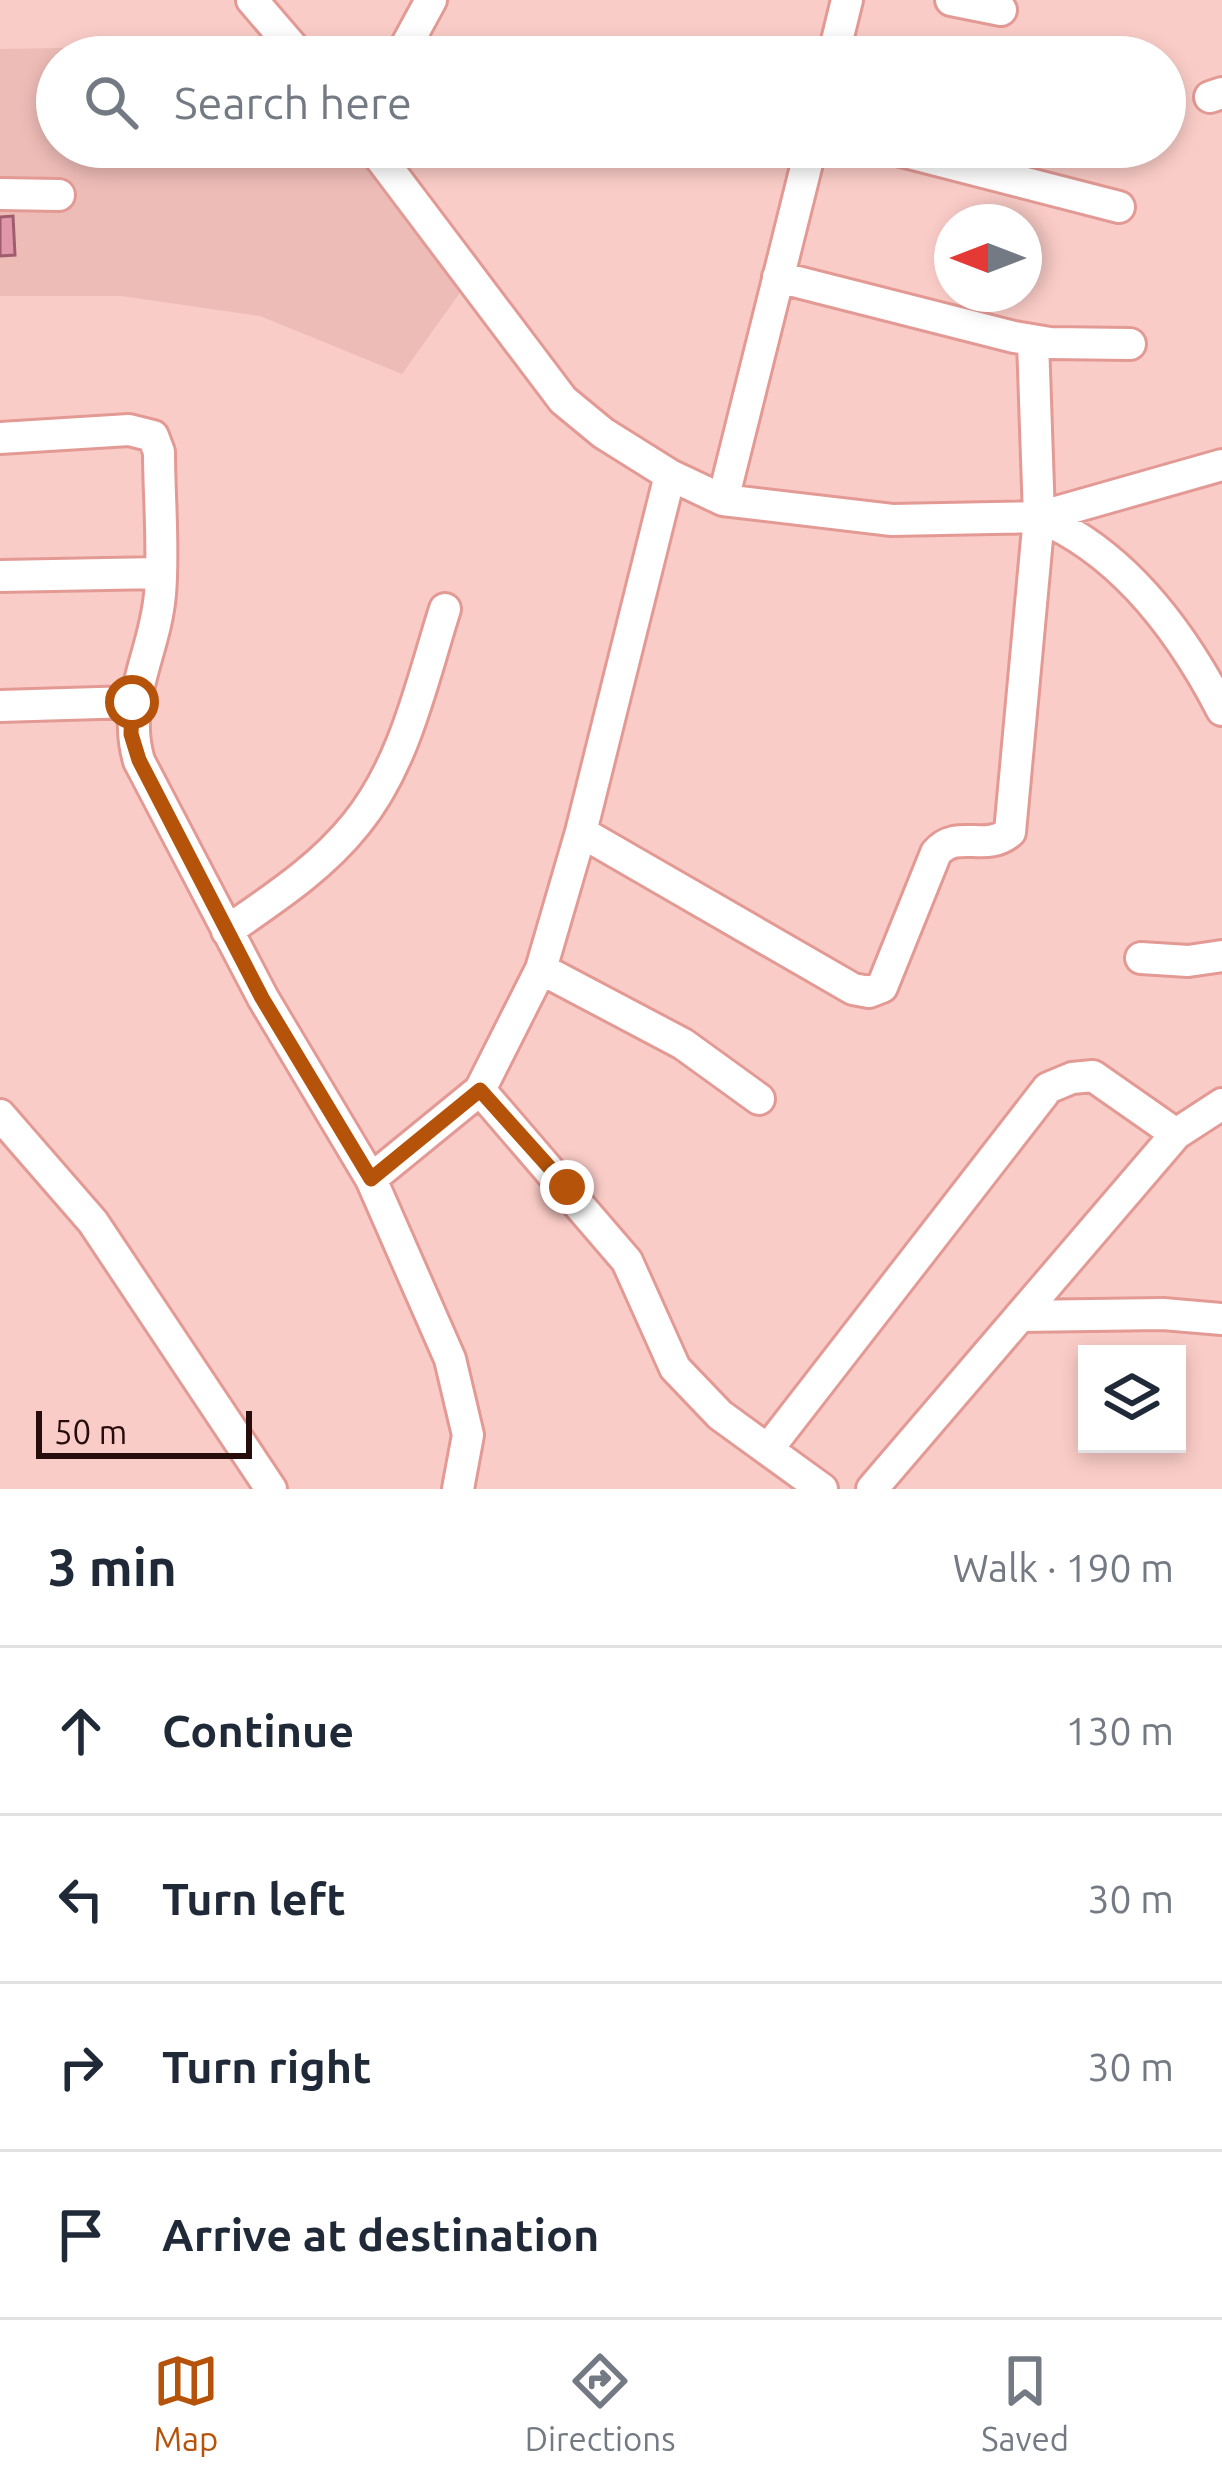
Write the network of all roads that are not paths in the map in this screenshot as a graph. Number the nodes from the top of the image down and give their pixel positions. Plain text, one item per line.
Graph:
1 (252, 0) edge
2 (431, 0) edge
3 (847, 0) edge
4 (951, 0) edge
5 (1001, 10) dead end
6 (283, 36) edge
7 (411, 36) edge
8 (838, 36) edge
9 (388, 168) edge
10 (806, 168) edge
11 (967, 168) edge
12 (0, 194) edge
13 (59, 195) dead end
14 (1118, 207) dead end
15 (778, 277) junction
16 (1034, 340) junction
17 (1130, 344) dead end
18 (0, 438) edge
19 (1222, 465) edge
20 (670, 475) junction
21 (723, 500) junction
22 (1039, 517) junction
23 (160, 573) junction
24 (0, 576) edge
25 (445, 609) dead end
26 (132, 702) junction
27 (0, 706) edge
28 (1222, 710) edge
29 (581, 832) junction
30 (227, 931) junction
31 (1222, 956) edge
32 (1141, 958) dead end
33 (542, 969) junction
34 (480, 1090) junction
35 (759, 1099) dead end
36 (1222, 1104) edge
37 (0, 1115) edge
38 (1176, 1134) junction
39 (371, 1179) junction
40 (1020, 1316) junction
41 (1222, 1319) edge
42 (768, 1449) junction
43 (809, 1484) edge
44 (271, 1489) edge
45 (458, 1489) edge
46 (872, 1489) edge

1 - 6 street
2 - 7 street
3 - 8 street
4 - 5 street
9 - 20 street
10 - 15 street
11 - 14 street
12 - 13 street
15 - 16 street
15 - 21 street
16 - 17 street
16 - 22 street
18 - 23 street
19 - 22 street
20 - 21 street
20 - 29 street
21 - 22 street
22 - 28 street
22 - 29 street
23 - 24 street
23 - 26 street
25 - 30 street
26 - 27 street
26 - 30 street
29 - 33 street
30 - 39 street
31 - 32 street
33 - 34 street
33 - 35 street
34 - 39 street
34 - 42 street
36 - 38 street
37 - 44 street
38 - 40 street
38 - 42 street
39 - 45 street
40 - 41 street
40 - 46 street
42 - 43 street

